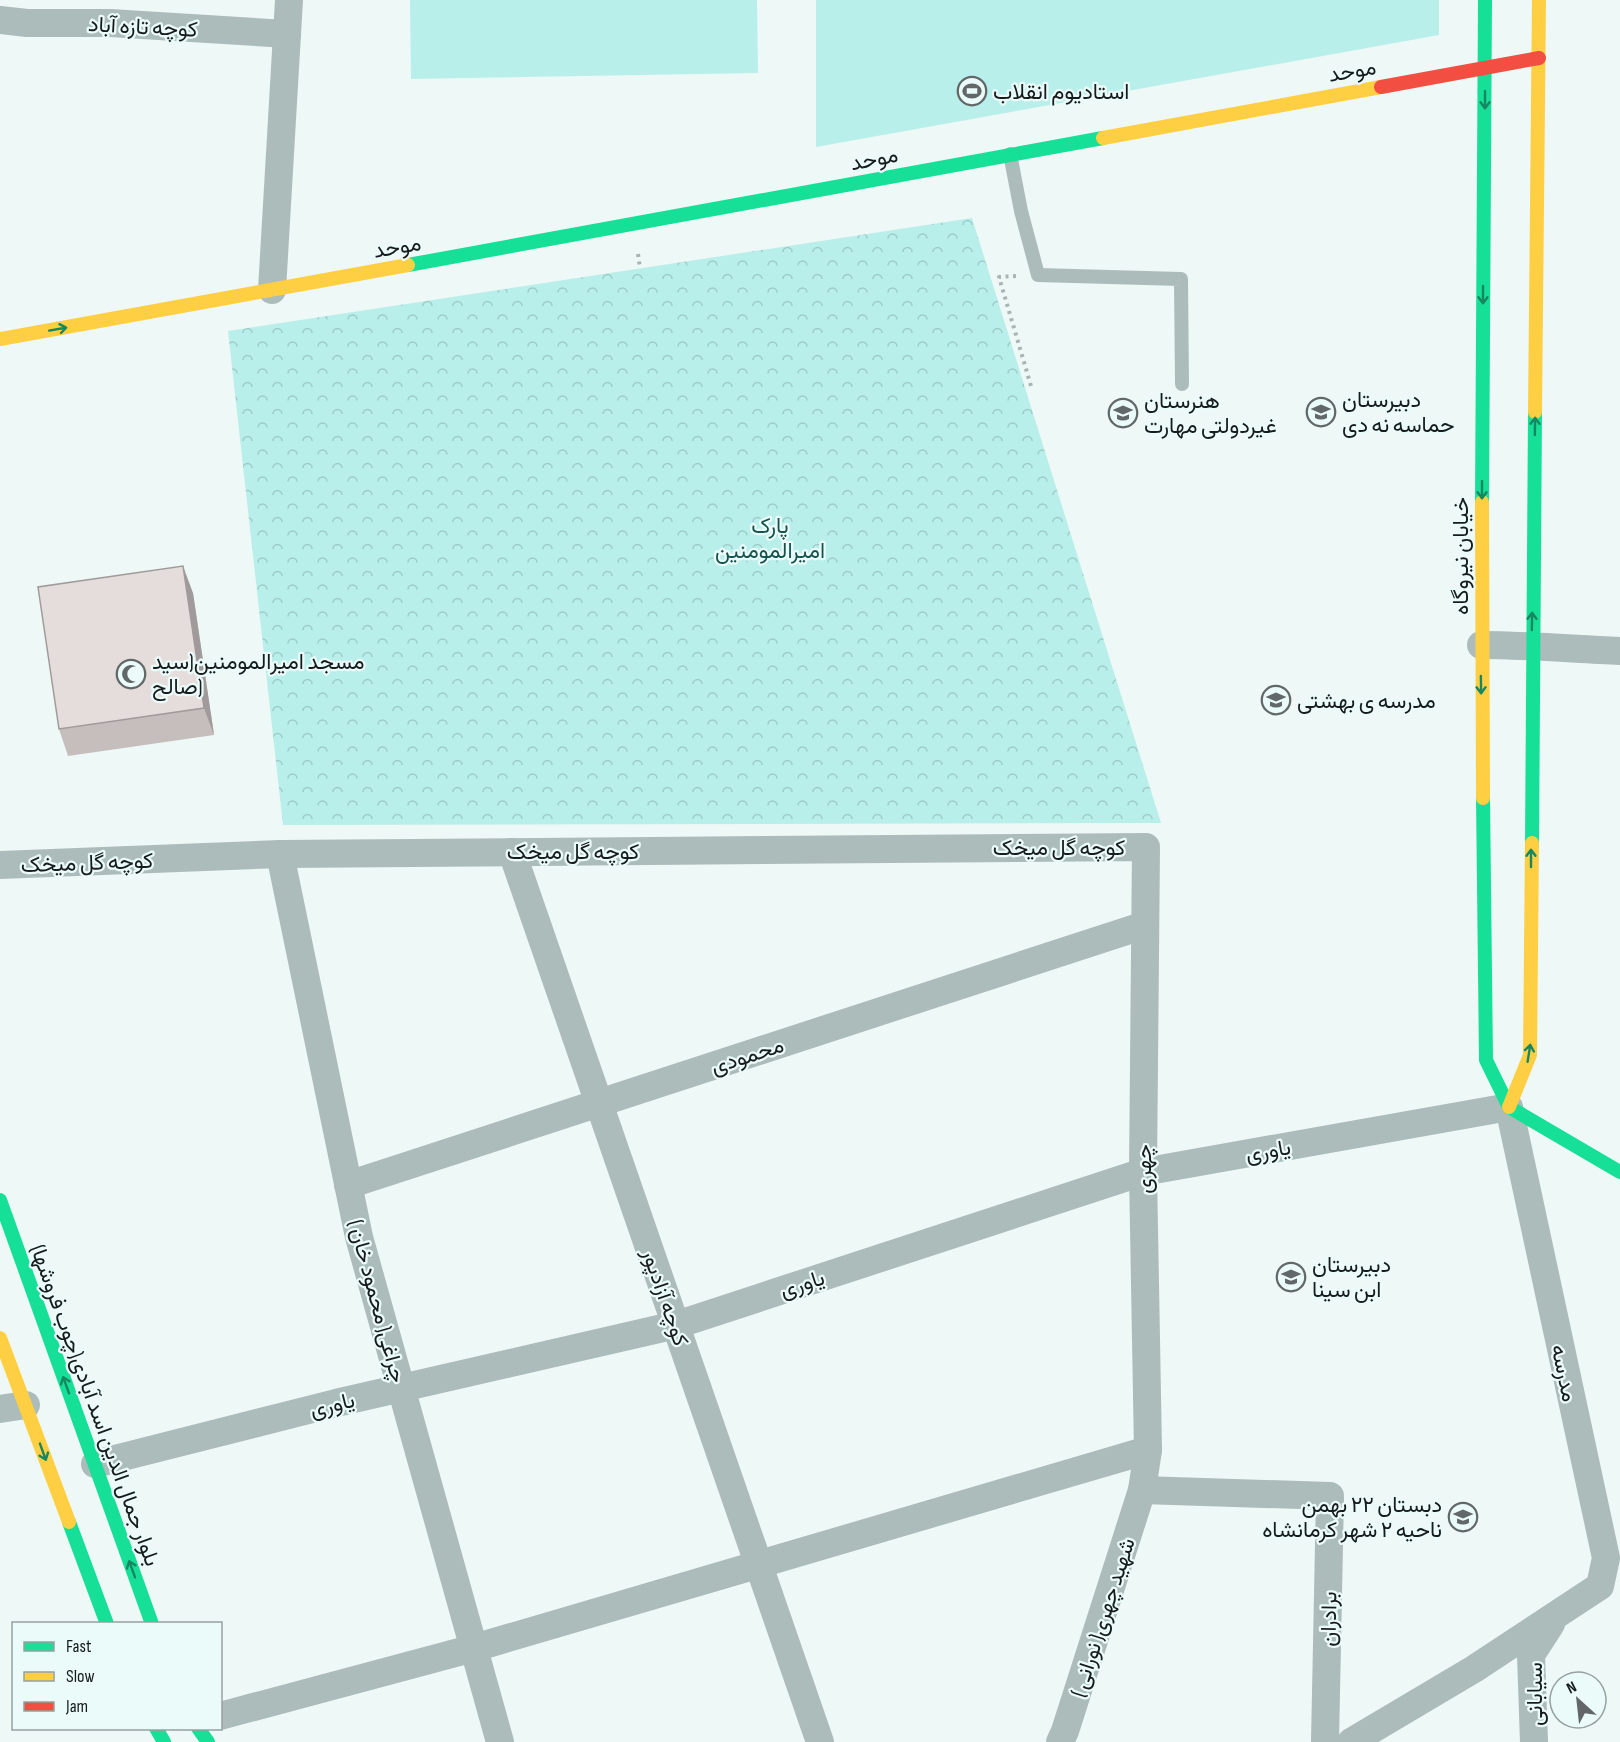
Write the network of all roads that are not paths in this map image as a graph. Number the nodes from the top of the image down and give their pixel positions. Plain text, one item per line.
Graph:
1 (289, 0) edge
2 (1485, 0) edge
3 (1539, 0) edge
4 (0, 20) edge
5 (286, 34) junction
6 (1539, 58) junction
7 (1485, 67) junction
8 (1010, 154) junction
9 (272, 290) junction
10 (24, 321) dead end
11 (0, 339) edge
12 (1182, 384) dead end
13 (1481, 645) junction
14 (1532, 645) junction
15 (1620, 651) edge
16 (1146, 847) joint
17 (512, 852) junction
18 (280, 854) junction
19 (0, 865) edge
20 (1145, 925) junction
21 (599, 1104) junction
22 (1509, 1107) junction
23 (1143, 1172) junction
24 (1620, 1172) edge
25 (348, 1185) junction
26 (0, 1200) edge
27 (676, 1325) junction
28 (0, 1338) edge
29 (401, 1388) junction
30 (13, 1407) edge
31 (1148, 1450) junction
32 (95, 1464) junction
33 (1142, 1490) junction
34 (759, 1564) junction
35 (1556, 1616) junction
36 (107, 1622) edge
37 (152, 1622) edge
38 (474, 1648) junction
39 (222, 1715) edge
40 (500, 1742) edge
41 (820, 1742) edge
42 (1060, 1742) edge
43 (1325, 1742) edge
44 (1351, 1742) edge
45 (1534, 1742) edge

1 - 5 street
2 - 7 street, خیابان نیروگاه
3 - 6 street
4 - 5 street, کوچه تازه آباد
5 - 9 street
6 - 7 street, موحد
14 -> 6 street
7 - 8 street, موحد
7 -> 13 street, خیابان نیروگاه
8 - 9 street, موحد
8 - 12 lane
9 - 10 street
11 -> 9 street
13 - 14 street
13 -> 22 street, خیابان نیروگاه
14 - 15 street
22 -> 14 street
16 - 17 street, کوچه گل میخک
16 - 20 street, چهری
17 - 18 street, کوچه گل میخک
17 - 21 street, کوچه آزادپور
18 - 19 street, کوچه گل میخک
18 - 25 street, چراغی( محمود خان )
20 - 21 street, محمودی
20 - 23 street, چهری
21 - 25 street, محمودی
21 - 27 street, کوچه آزادپور
22 - 23 street, یاوری
22 - 24 street
22 - 35 street, مدرسه
23 - 27 street, یاوری
23 - 31 street, چهری
25 - 29 street, چراغی( محمود خان )
32 -> 26 street, بلوار جمال الدین اسد آبادی(چوب فروشها)
27 - 29 street, یاوری
27 - 34 street, کوچه آزادپور
28 - 30 street
29 - 32 street, یاوری
29 - 38 street, چراغی( محمود خان )
30 -> 36 street
31 - 33 street, چهری
31 - 34 street
37 -> 32 street, بلوار جمال الدین اسد آبادی(چوب فروشها)
33 - 42 street, شهید چهری( نورانی )
33 - 43 street, برادران
34 - 38 street
34 - 41 street, کوچه آزادپور
35 - 44 street, مدرسه
35 - 45 street, سیابانی
38 - 39 street
38 - 40 street, چراغی( محمود خان )

